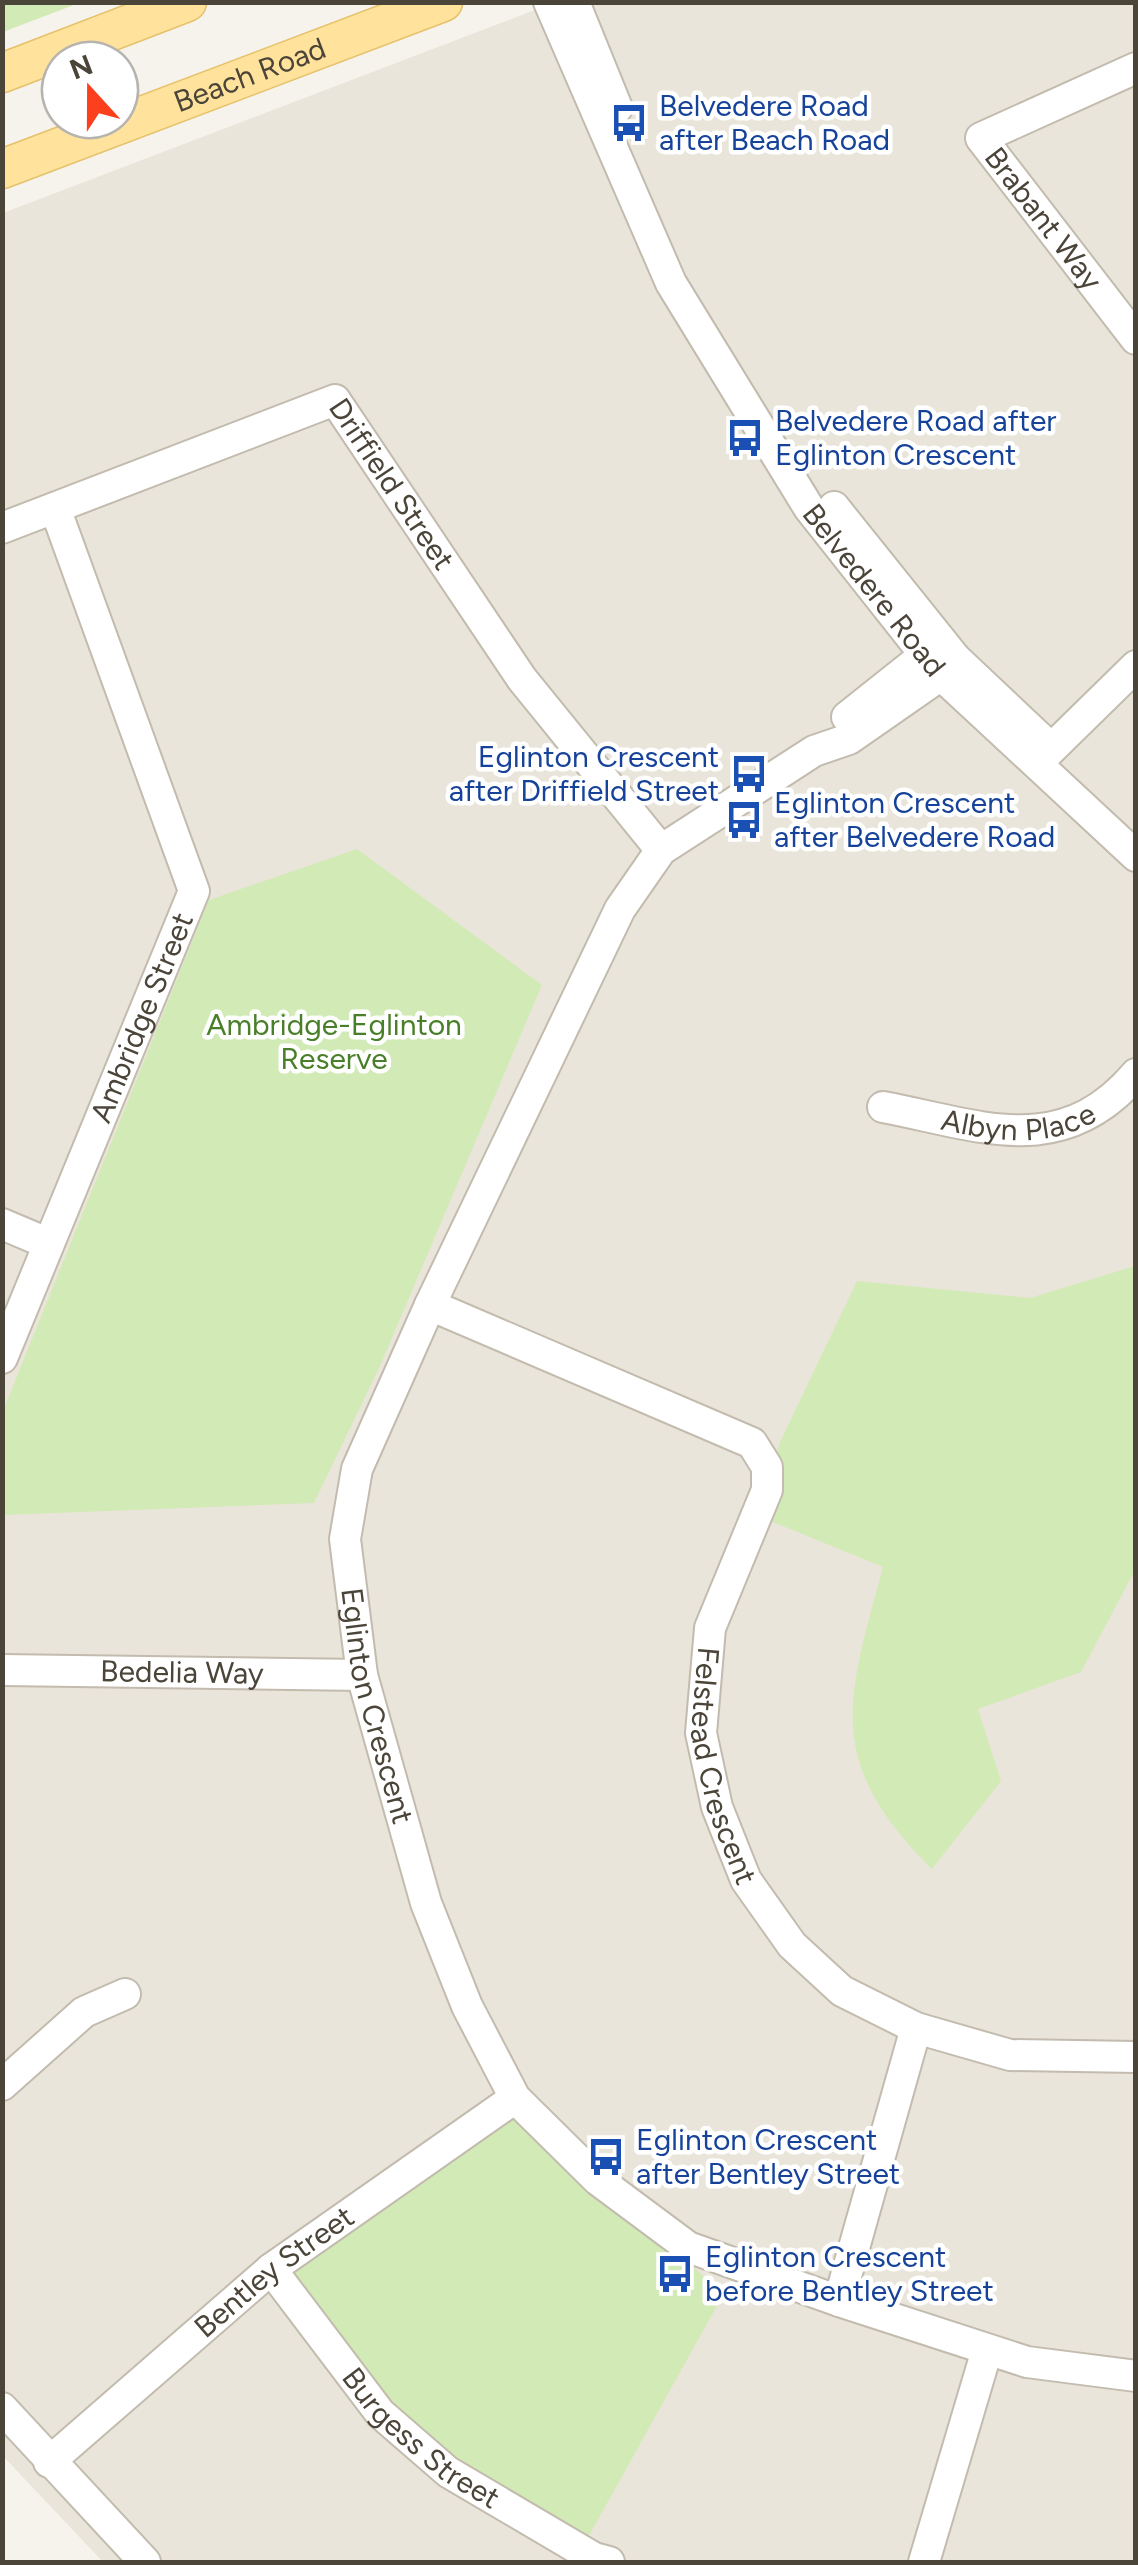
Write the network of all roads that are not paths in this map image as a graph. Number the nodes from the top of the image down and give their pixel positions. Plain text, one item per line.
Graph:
1 (188, 2) edge
2 (443, 2) edge
3 (549, 2) edge
4 (574, 2) edge
5 (1136, 68) edge
6 (2, 73) edge
7 (2, 169) edge
8 (1136, 339) edge
9 (56, 508) junction
10 (2, 528) edge
11 (940, 657) junction
12 (1136, 666) edge
13 (1044, 756) junction
14 (1136, 828) edge
15 (661, 850) junction
16 (1136, 856) edge
17 (1136, 1074) edge
18 (882, 1106) dead end
19 (2, 1224) edge
20 (48, 1244) junction
21 (430, 1306) junction
22 (2, 1358) edge
23 (2, 1670) edge
24 (362, 1675) junction
25 (125, 1994) dead end
26 (916, 2028) junction
27 (1136, 2057) edge
28 (2, 2085) edge
29 (515, 2098) junction
30 (271, 2269) junction
31 (839, 2301) junction
32 (987, 2350) junction
33 (1136, 2376) edge
34 (2, 2408) edge
35 (49, 2462) junction
36 (598, 2561) edge
37 (145, 2562) edge
38 (924, 2562) edge

1 - 6 main road
2 - 7 main road, Beach Road
3 - 11 street, Belvedere Road
4 - 11 street, Belvedere Road
5 - 8 street, Brabant Way
9 - 10 street, Driffield Street
9 - 15 street, Driffield Street
9 - 20 street, Ambridge Street
11 - 13 street, Belvedere Road
11 - 15 street, Eglinton Crescent
12 - 13 street
13 - 14 street, Belvedere Road
13 - 16 street, Belvedere Road
15 - 21 street, Eglinton Crescent
17 - 18 street, Albyn Place
19 - 20 street
20 - 22 street, Ambridge Street
21 - 24 street, Eglinton Crescent
21 - 26 street, Felstead Crescent
23 - 24 street, Bedelia Way
24 - 29 street, Eglinton Crescent
25 - 28 street
26 - 27 street, Felstead Crescent
26 - 31 street
29 - 30 street, Bentley Street
29 - 31 street, Eglinton Crescent
30 - 35 street, Bentley Street
30 - 36 street, Burgess Street
31 - 32 street, Eglinton Crescent
32 - 33 street, Eglinton Crescent
32 - 38 street
34 - 35 street
35 - 37 street

